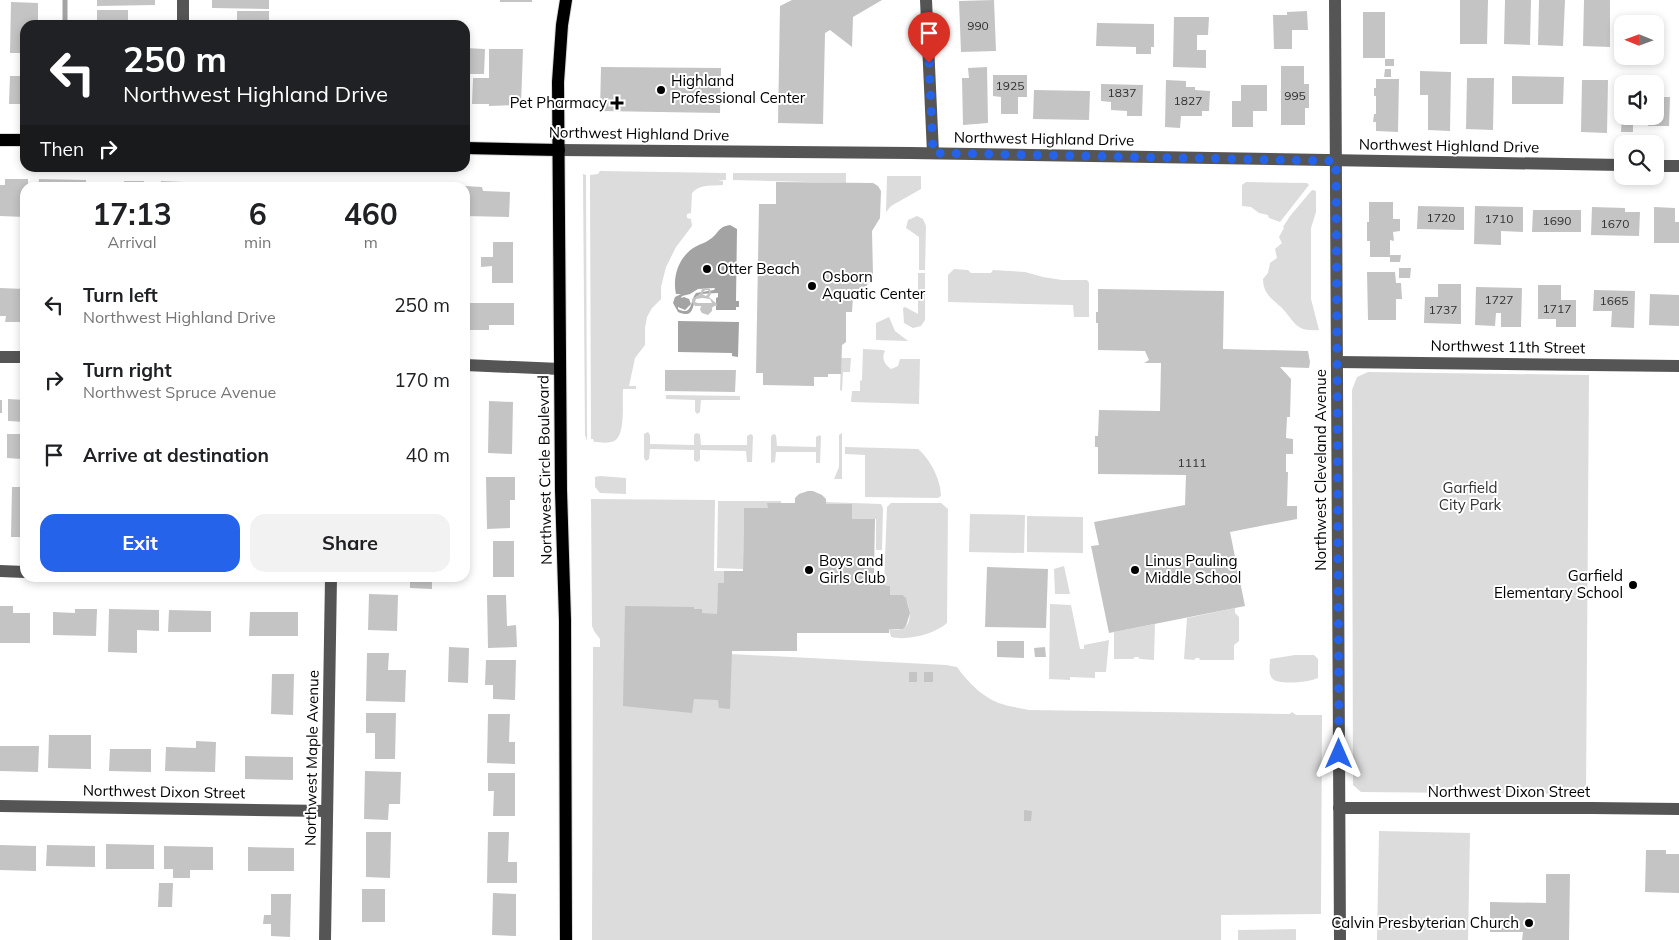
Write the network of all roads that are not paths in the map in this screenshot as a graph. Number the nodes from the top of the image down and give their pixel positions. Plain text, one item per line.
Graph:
1 (183, 0) edge
2 (566, 0) edge
3 (926, 0) edge
4 (1335, 0) edge
5 (183, 20) edge
6 (0, 140) edge
7 (20, 140) edge
8 (470, 148) edge
9 (558, 150) junction
10 (933, 153) junction
11 (1336, 161) junction
12 (1614, 165) edge
13 (1664, 166) edge
14 (1679, 166) edge
15 (0, 356) edge
16 (20, 357) edge
17 (1337, 362) junction
18 (470, 365) edge
19 (1679, 366) edge
20 (560, 368) junction
21 (0, 571) edge
22 (20, 572) edge
23 (331, 582) edge
24 (0, 806) edge
25 (1339, 808) junction
26 (1679, 809) edge
27 (327, 811) junction
28 (325, 940) edge
29 (566, 940) edge
30 (1340, 940) edge

1 - 5 street
2 - 9 main road, Northwest Circle Boulevard
3 - 10 street
4 - 11 street, Northwest Cleveland Avenue
6 - 7 main road
8 - 9 main road, Northwest Highland Drive
9 - 10 street, Northwest Highland Drive
9 - 20 main road, Northwest Circle Boulevard
10 - 11 street, Northwest Highland Drive
11 - 12 street, Northwest Highland Drive
11 - 17 street, Northwest Cleveland Avenue
13 - 14 street
15 - 16 street
17 - 19 street, Northwest 11th Street
17 - 25 street, Northwest Cleveland Avenue
18 - 20 street
20 - 29 main road, Northwest Circle Boulevard
21 - 22 street
23 - 27 street, Northwest Maple Avenue
24 - 27 street, Northwest Dixon Street
25 - 26 street, Northwest Dixon Street
25 - 30 street, Northwest Cleveland Avenue
27 - 28 street, Northwest Maple Avenue

